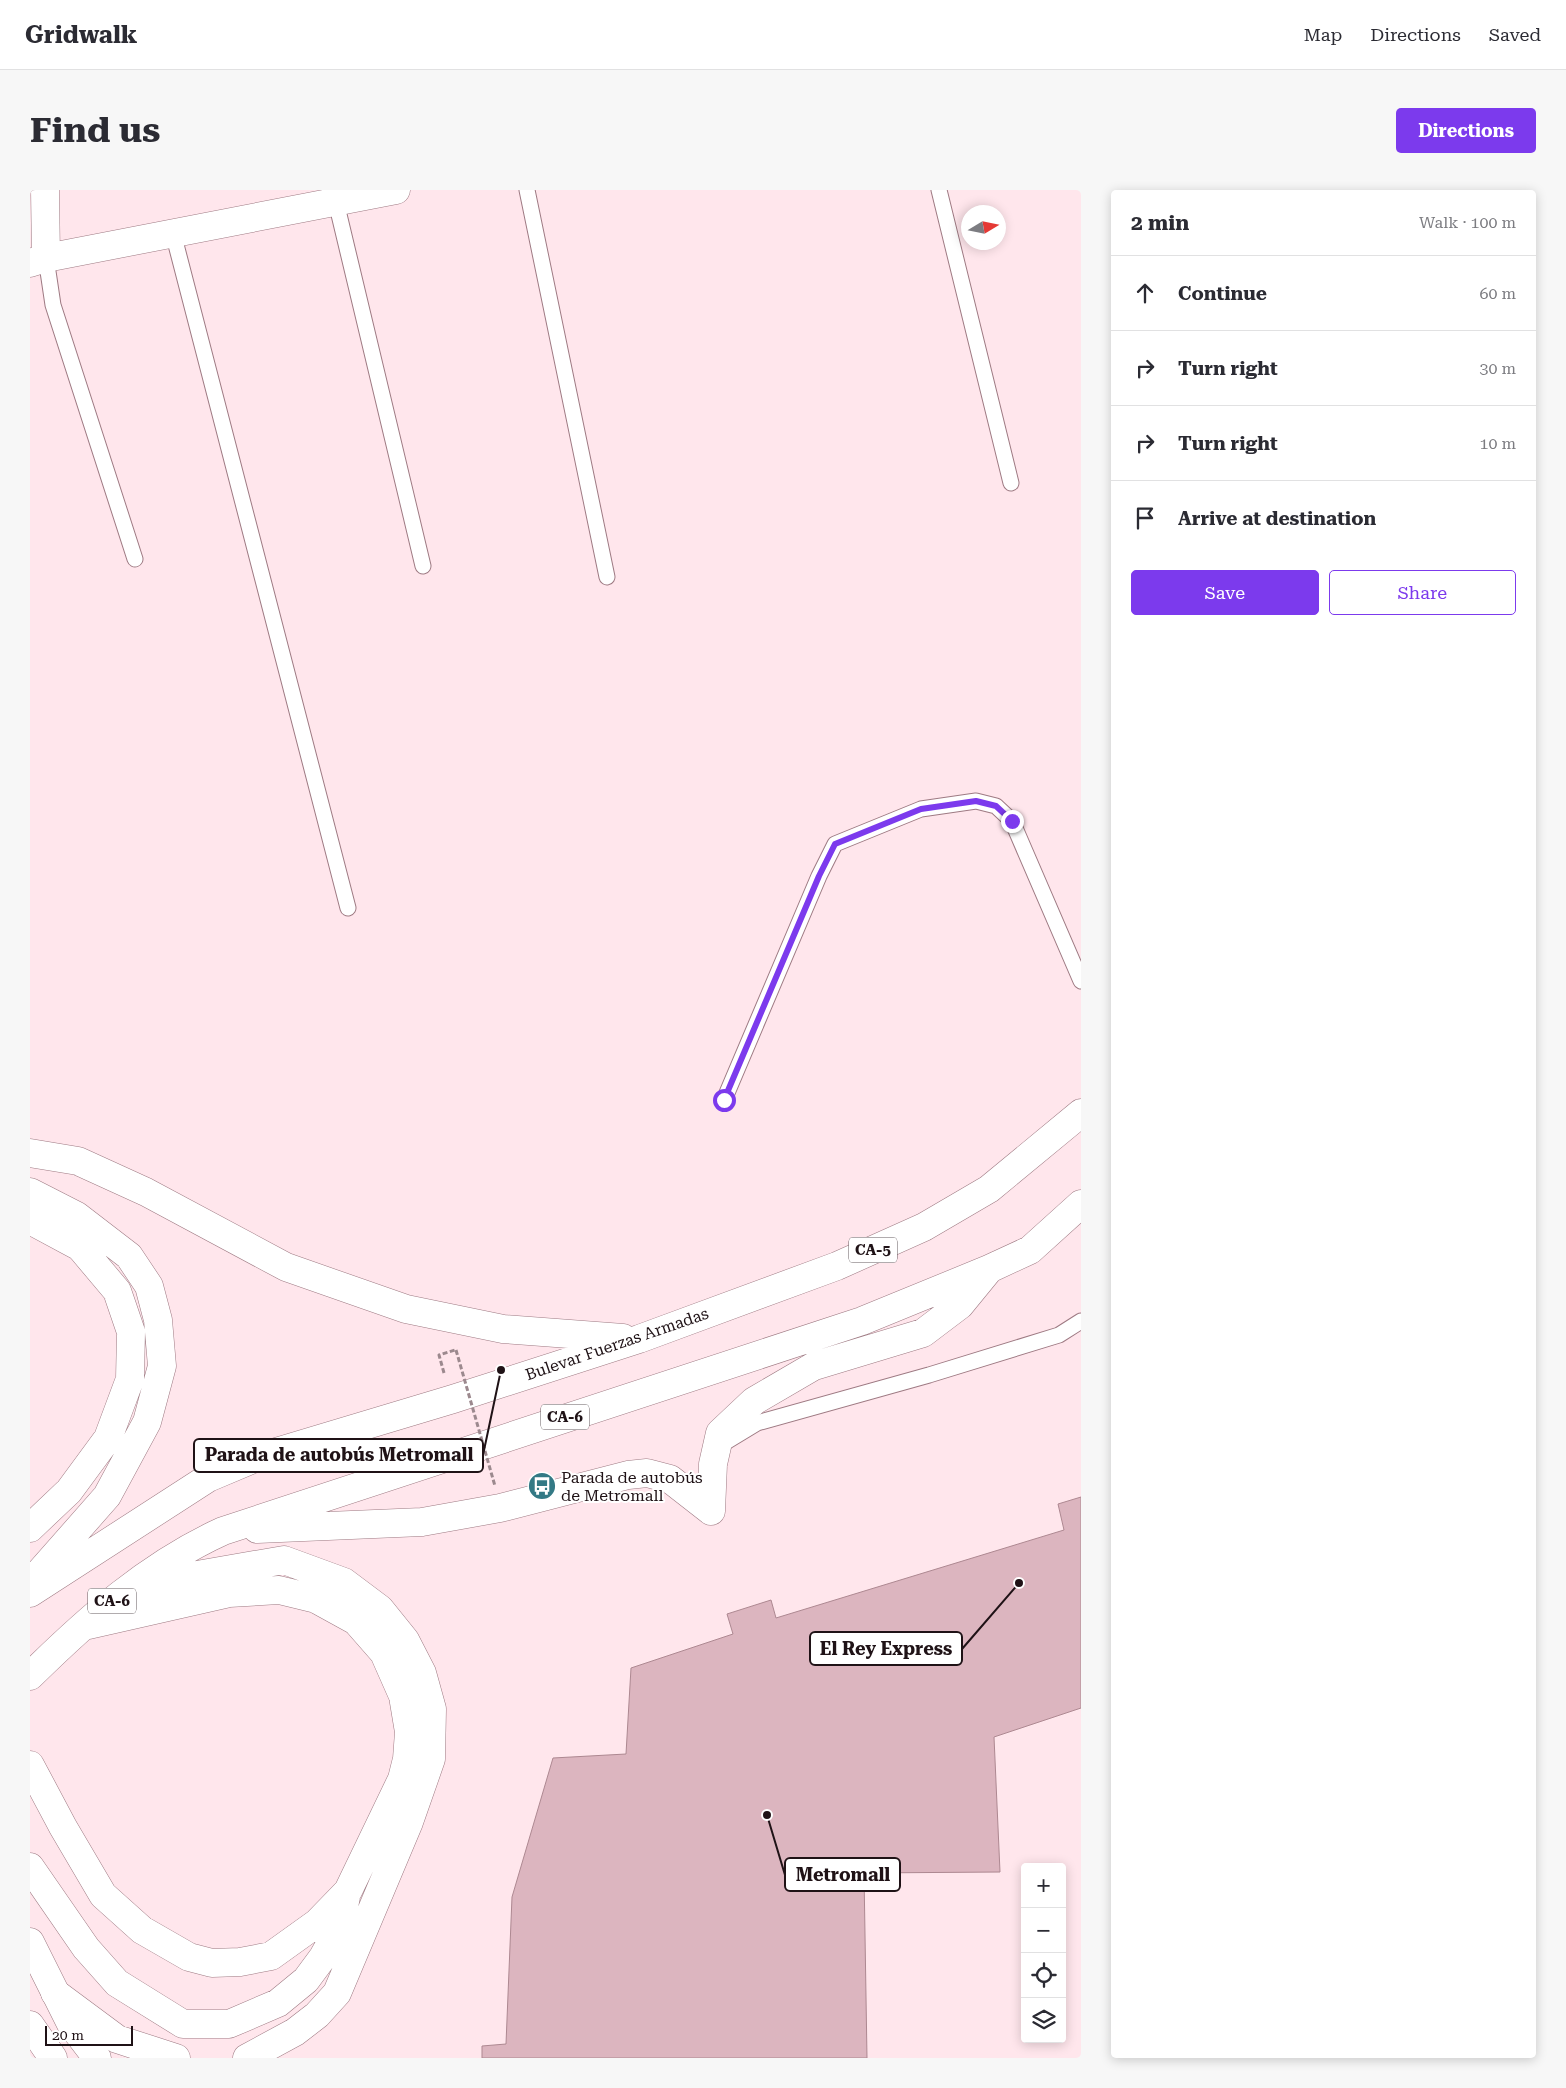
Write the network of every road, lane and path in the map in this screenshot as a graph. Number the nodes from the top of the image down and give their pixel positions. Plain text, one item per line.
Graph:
1 (44, 190) edge
2 (396, 190) edge
3 (527, 190) edge
4 (939, 190) edge
5 (336, 202) junction
6 (173, 234) junction
7 (38, 261) edge
8 (1011, 483) dead end
9 (135, 559) dead end
10 (422, 566) dead end
11 (607, 577) dead end
12 (348, 908) dead end
13 (1081, 981) edge
14 (724, 1100) dead end
15 (1081, 1113) edge
16 (30, 1153) edge
17 (30, 1192) edge
18 (1081, 1204) edge
19 (30, 1220) edge
20 (989, 1269) junction
21 (1081, 1321) edge
22 (639, 1338) junction
23 (439, 1355) dead end
24 (713, 1464) junction
25 (495, 1486) dead end
26 (30, 1528) edge
27 (223, 1531) junction
28 (30, 1584) edge
29 (30, 1593) edge
30 (93, 1617) junction
31 (36, 1670) edge
32 (30, 1765) edge
33 (30, 1867) edge
34 (348, 1891) junction
35 (30, 1942) edge
36 (55, 1993) junction
37 (30, 2025) edge
38 (53, 2058) edge
39 (97, 2058) edge
40 (176, 2058) edge
41 (247, 2058) edge

1 - 7 main road
2 - 5 main road
3 - 11 lane
4 - 8 lane
5 - 6 main road
5 - 10 lane
6 - 7 main road
6 - 12 lane
7 - 9 lane
13 - 14 lane
15 - 22 main road, Bulevar Fuerzas Armadas / CA-5
16 - 22 main road
17 - 28 main road
18 - 20 main road
19 - 26 main road
20 - 24 main road
20 - 27 main road, CA-6
21 - 24 lane
22 - 29 main road, Bulevar Fuerzas Armadas
23 - 25 path, bridge
24 - 27 main road
27 - 30 main road, CA-6
30 - 31 main road, CA-6
30 - 34 main road
30 - 41 main road
32 - 34 main road
33 - 34 main road
35 - 36 main road
36 - 39 main road
36 - 40 main road
37 - 38 main road

